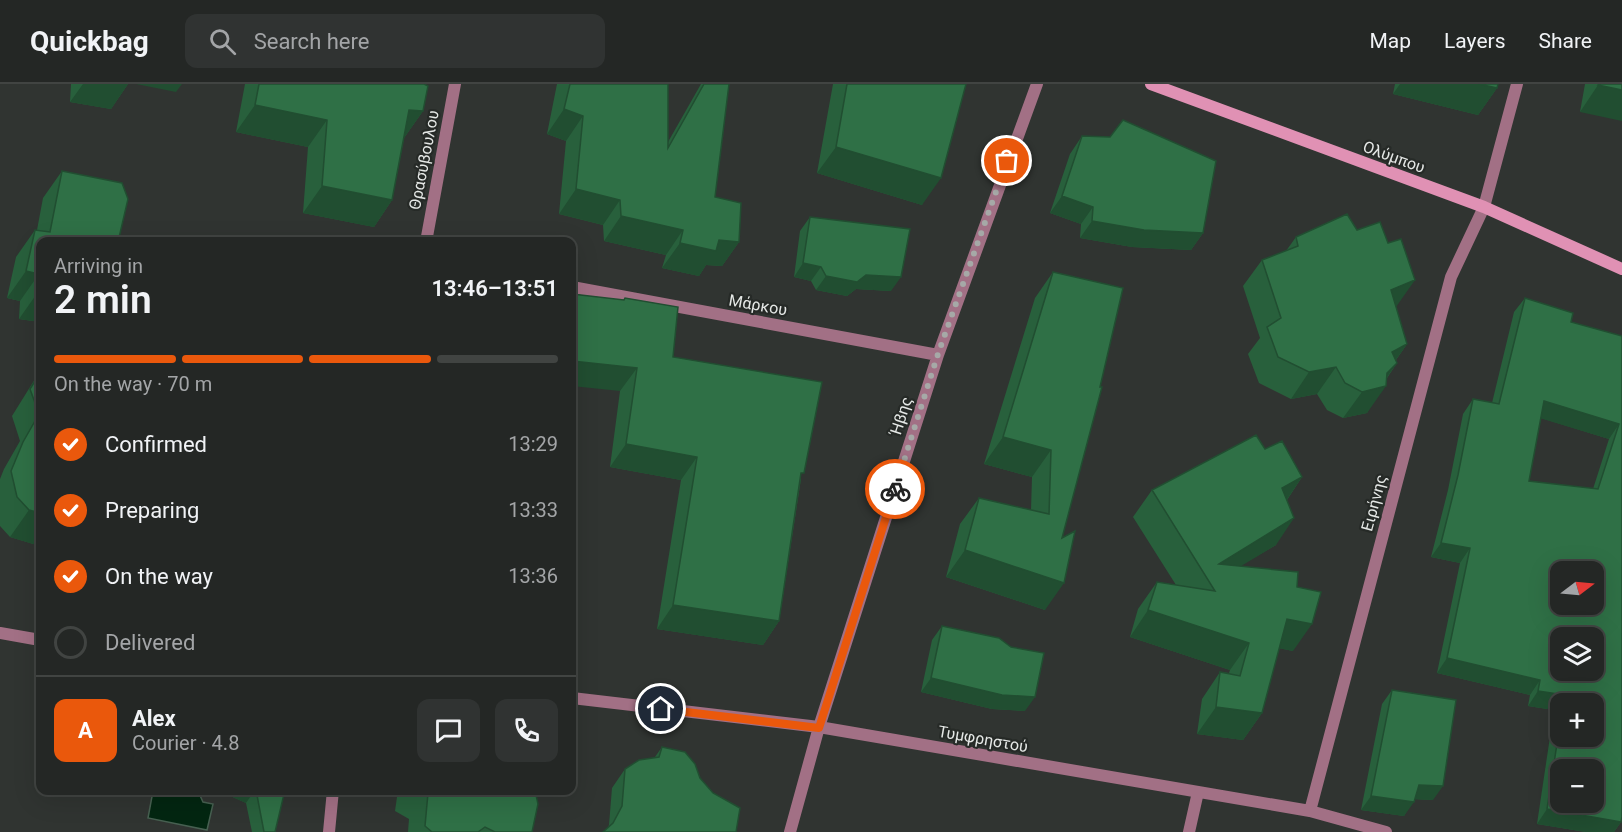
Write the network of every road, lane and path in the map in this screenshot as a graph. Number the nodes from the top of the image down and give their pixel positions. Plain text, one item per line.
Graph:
1 (455, 84) edge
2 (1036, 84) edge
3 (1151, 84) edge
4 (1516, 84) edge
5 (1484, 207) junction
6 (427, 237) edge
7 (1622, 269) edge
8 (576, 288) edge
9 (938, 354) junction
10 (0, 633) edge
11 (36, 638) edge
12 (576, 698) edge
13 (819, 728) junction
14 (1198, 792) junction
15 (333, 795) edge
16 (1310, 811) junction
17 (329, 832) edge
18 (790, 832) edge
19 (1190, 832) edge
20 (1386, 832) edge

1 - 6 street, Θρασύβουλου
2 - 9 street, Ήβης
3 - 5 street, Ολύμπου
4 - 5 street, Ειρήνης
5 - 7 street, Ολύμπου
5 - 16 street, Ειρήνης
8 - 9 street, Μάρκου
9 - 13 street, Ήβης
10 - 11 street
12 - 13 street, Τυμφρηστού
13 - 14 street, Τυμφρηστού
13 - 18 street, Ήβης
14 - 16 street, Τυμφρηστού
14 - 19 street
15 - 17 street
16 - 20 street, Τυμφρηστού

